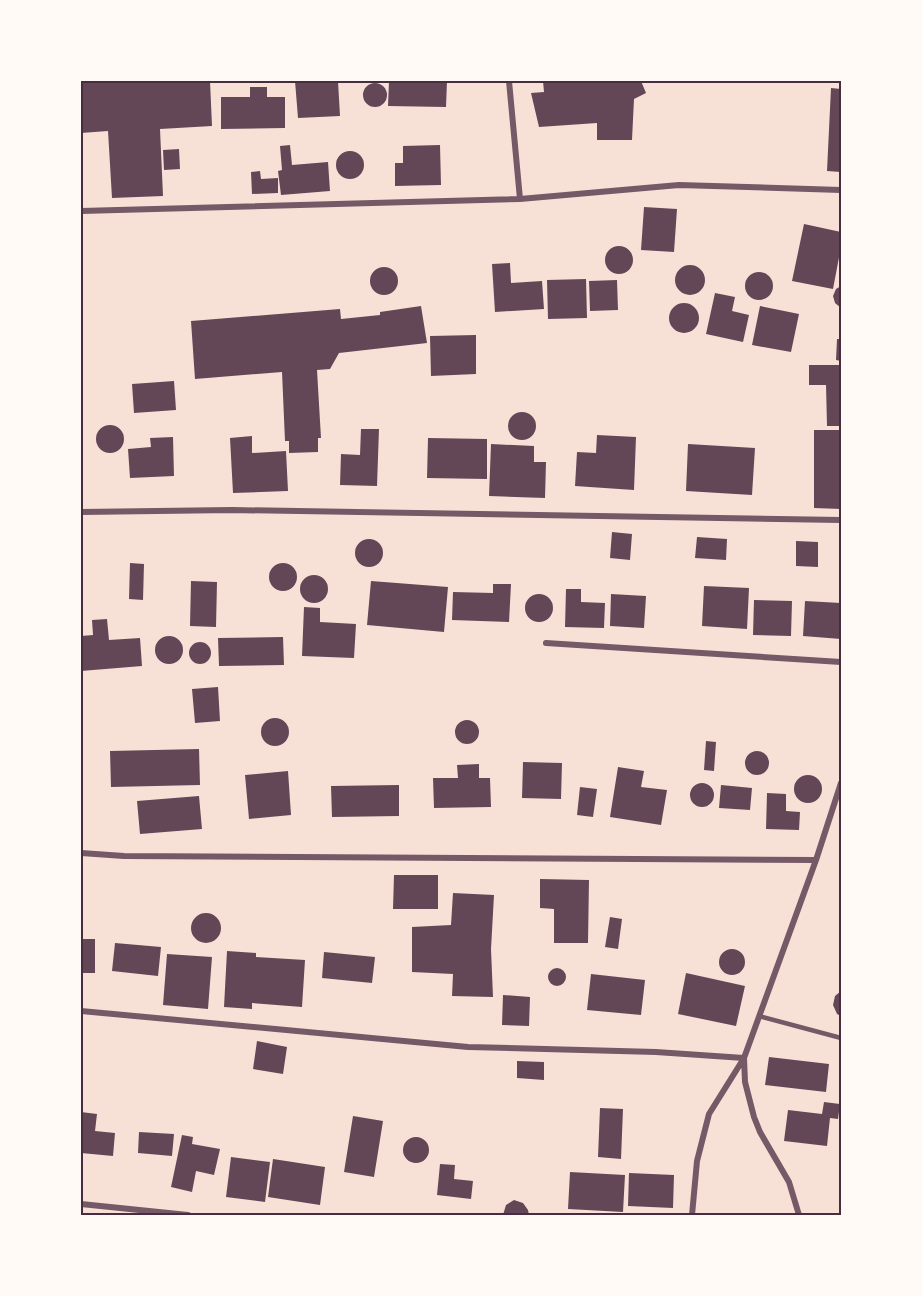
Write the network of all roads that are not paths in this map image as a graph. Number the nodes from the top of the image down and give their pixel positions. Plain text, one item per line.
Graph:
1 (509, 81) edge
2 (841, 190) edge
3 (520, 199) junction
4 (81, 210) edge
5 (81, 512) edge
6 (841, 520) edge
7 (546, 643) dead end
8 (841, 662) edge
9 (841, 783) edge
10 (81, 853) edge
11 (816, 860) junction
12 (81, 1011) edge
13 (759, 1016) junction
14 (841, 1038) edge
15 (744, 1058) junction
16 (81, 1204) edge
17 (188, 1215) edge
18 (692, 1215) edge
19 (799, 1215) edge

1 - 3 street
2 - 3 street
3 - 4 street
5 - 6 street
7 - 8 street
9 - 11 street
10 - 11 street
11 - 13 street
12 - 15 street
13 - 14 lane
13 - 15 street
15 - 18 street
15 - 19 street
16 - 17 street

